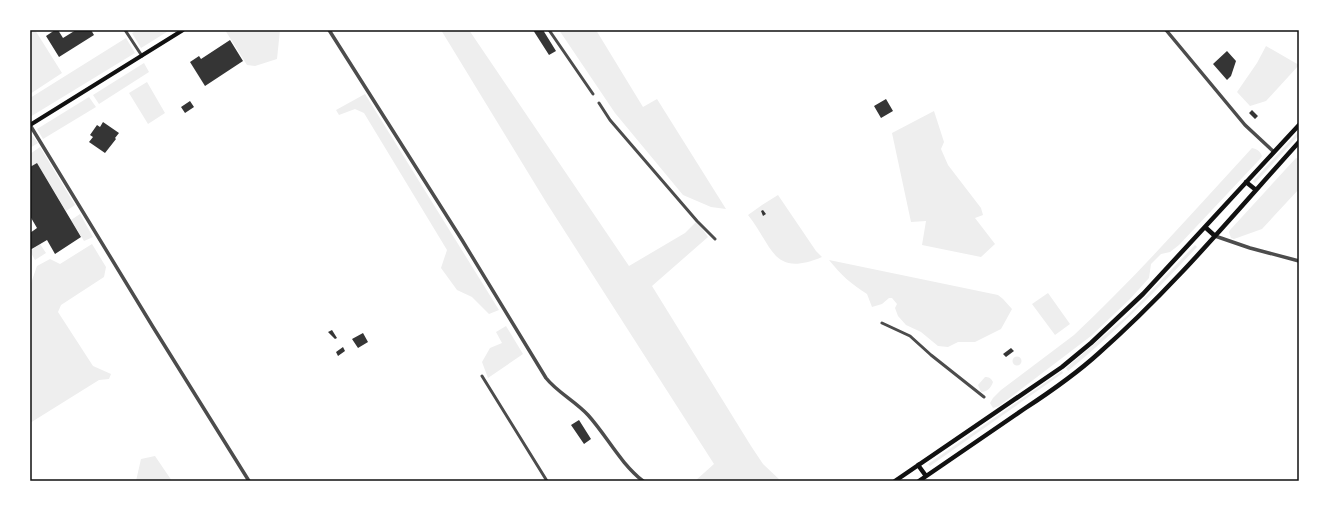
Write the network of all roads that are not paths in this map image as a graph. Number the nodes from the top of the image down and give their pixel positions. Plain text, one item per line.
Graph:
1 (125, 30) edge
2 (184, 30) edge
3 (329, 30) edge
4 (549, 30) edge
5 (1166, 30) edge
6 (142, 56) junction
7 (593, 94) dead end
8 (599, 103) dead end
9 (30, 125) edge
10 (1299, 125) edge
11 (1299, 142) edge
12 (1274, 152) junction
13 (1246, 182) junction
14 (1256, 190) junction
15 (1205, 227) junction
16 (1215, 236) junction
17 (715, 239) dead end
18 (1299, 261) edge
19 (882, 323) dead end
20 (482, 376) dead end
21 (984, 397) dead end
22 (918, 465) junction
23 (926, 476) junction
24 (249, 481) edge
25 (547, 481) edge
26 (643, 481) edge
27 (895, 481) edge
28 (919, 481) edge

1 - 6 street
2 - 6 main road
3 - 26 street
4 - 7 street
5 - 12 street
6 - 9 main road
8 - 17 street
9 - 24 street
10 - 12 main road
11 - 14 main road
12 - 13 main road
13 - 14 main road
13 - 15 main road
14 - 16 main road
15 - 16 main road
15 - 22 main road
16 - 18 street
16 - 23 main road
19 - 21 street
20 - 25 street
22 - 23 main road
22 - 27 main road
23 - 28 main road

